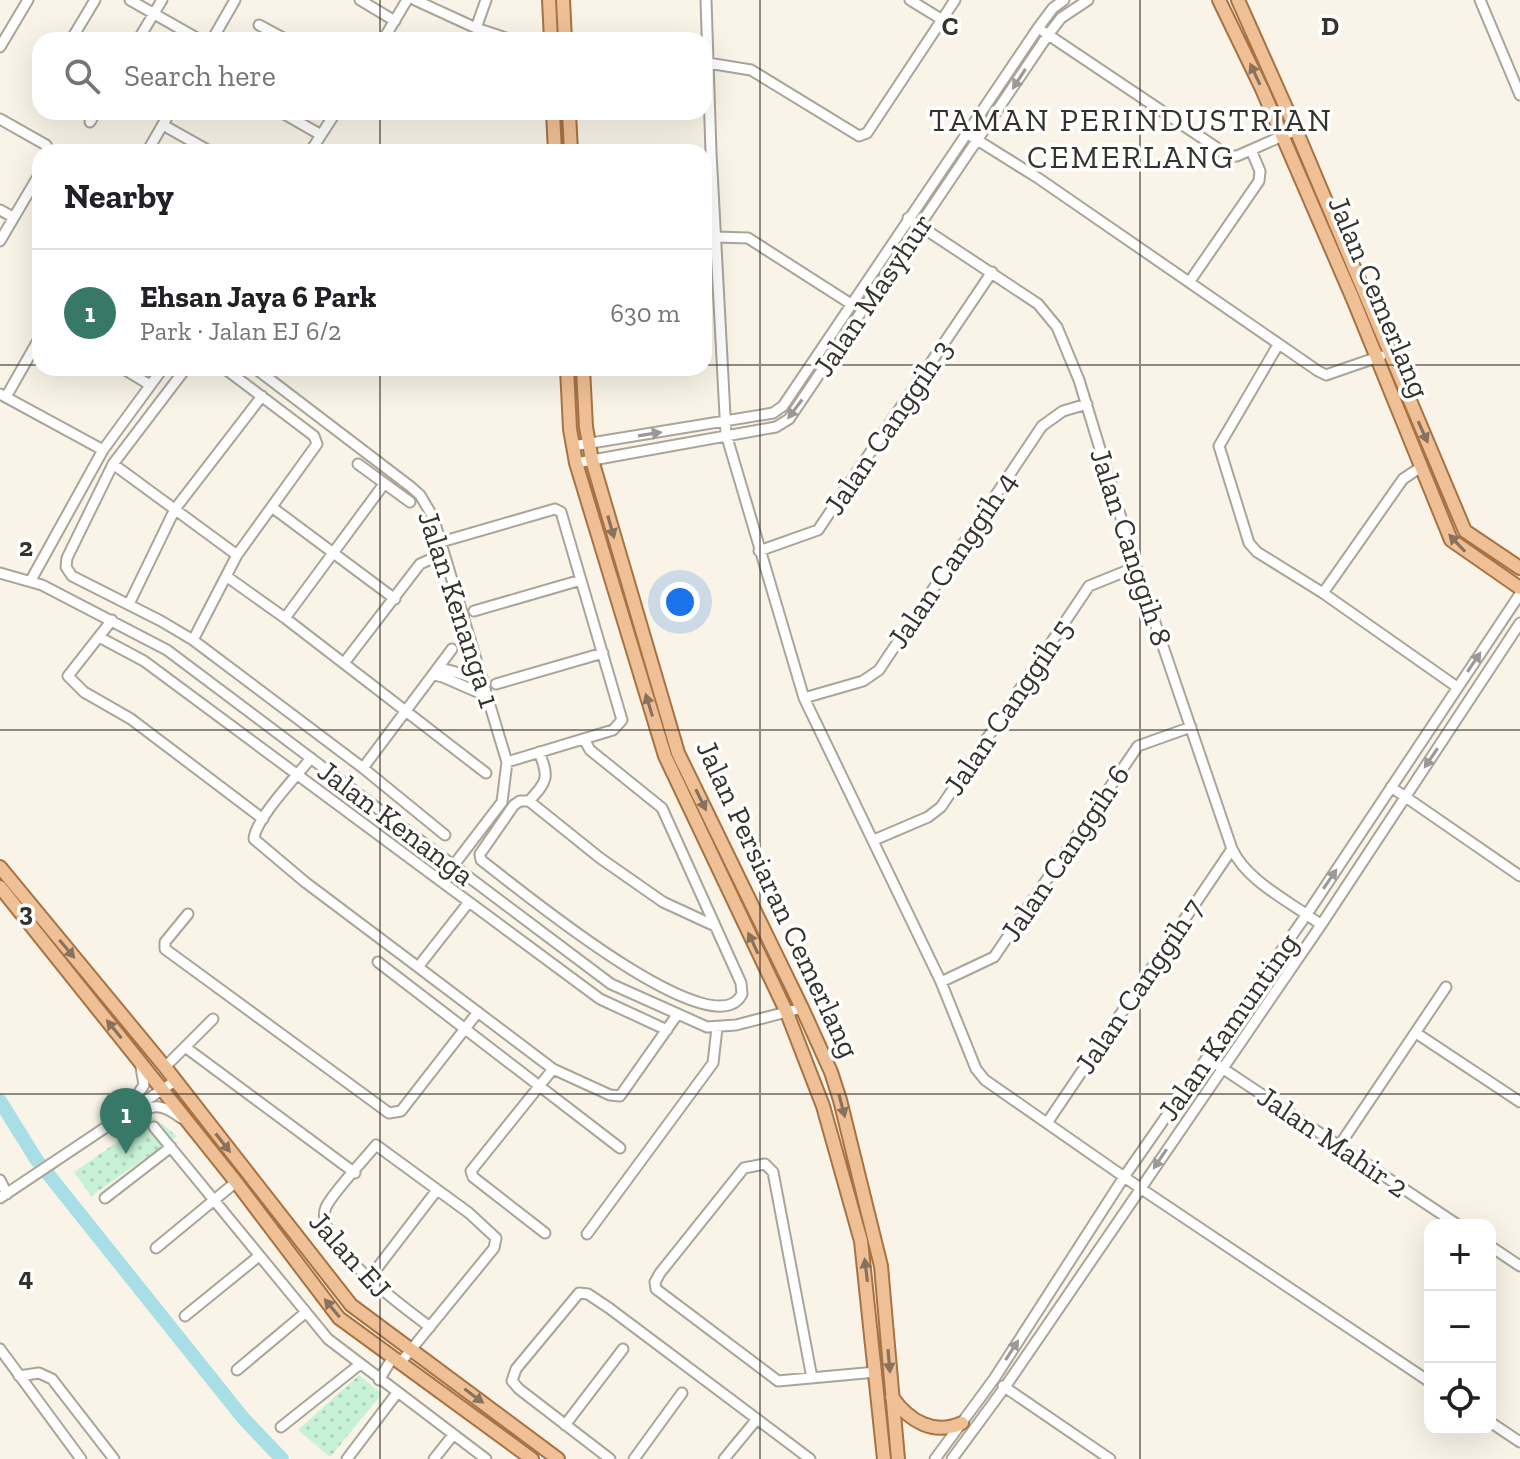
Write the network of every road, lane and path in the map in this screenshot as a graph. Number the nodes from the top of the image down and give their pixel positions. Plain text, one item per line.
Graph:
1 (28, 0) edge
2 (95, 0) edge
3 (130, 0) edge
4 (162, 0) edge
5 (235, 0) edge
6 (360, 0) edge
7 (407, 0) edge
8 (415, 0) edge
9 (486, 0) edge
10 (549, 0) edge
11 (563, 0) edge
12 (706, 0) edge
13 (910, 0) edge
14 (955, 0) edge
15 (1064, 0) edge
16 (1088, 0) edge
17 (1219, 0) edge
18 (1238, 0) edge
19 (1480, 0) edge
20 (154, 14) junction
21 (941, 19) junction
22 (395, 21) junction
23 (259, 25) dead end
24 (476, 28) junction
25 (1038, 28) junction
26 (76, 32) edge
27 (143, 32) edge
28 (186, 32) edge
29 (217, 32) edge
30 (272, 32) edge
31 (388, 32) edge
32 (488, 32) edge
33 (551, 32) edge
34 (565, 32) edge
35 (707, 32) edge
36 (1048, 35) junction
37 (0, 47) edge
38 (712, 64) edge
39 (1520, 95) edge
40 (0, 119) edge
41 (166, 120) edge
42 (295, 120) edge
43 (331, 120) edge
44 (553, 120) edge
45 (569, 120) edge
46 (710, 120) edge
47 (163, 125) junction
48 (1296, 130) junction
49 (966, 133) junction
50 (321, 135) junction
51 (1282, 136) junction
52 (978, 141) junction
53 (44, 144) edge
54 (152, 144) edge
55 (197, 144) edge
56 (315, 144) edge
57 (555, 144) edge
58 (571, 144) edge
59 (711, 144) edge
60 (1251, 150) junction
61 (712, 162) edge
62 (32, 186) edge
63 (0, 210) edge
64 (13, 217) junction
65 (908, 218) junction
66 (920, 226) junction
67 (715, 237) junction
68 (0, 241) edge
69 (992, 272) junction
70 (1190, 281) junction
71 (851, 304) junction
72 (1278, 345) junction
73 (32, 350) edge
74 (1382, 356) junction
75 (135, 376) edge
76 (157, 376) edge
77 (180, 376) edge
78 (235, 376) edge
79 (265, 376) edge
80 (568, 376) edge
81 (584, 376) edge
82 (150, 385) junction
83 (3, 395) edge
84 (262, 396) junction
85 (1087, 404) junction
86 (726, 421) junction
87 (726, 434) junction
88 (589, 444) junction
89 (573, 446) junction
90 (103, 450) junction
91 (592, 460) junction
92 (576, 463) junction
93 (113, 464) junction
94 (358, 464) dead end
95 (1421, 467) junction
96 (384, 484) junction
97 (410, 502) dead end
98 (273, 508) junction
99 (175, 509) junction
100 (441, 542) junction
101 (759, 551) junction
102 (334, 554) junction
103 (237, 555) junction
104 (429, 560) dead end
105 (1136, 567) junction
106 (1520, 568) edge
107 (0, 573) edge
108 (226, 576) junction
109 (31, 580) junction
110 (581, 580) junction
111 (1520, 588) edge
112 (1323, 593) junction
113 (1520, 594) edge
114 (395, 599) junction
115 (129, 604) junction
116 (474, 611) dead end
117 (285, 618) junction
118 (112, 620) junction
119 (1520, 623) edge
120 (99, 637) junction
121 (193, 640) junction
122 (452, 649) dead end
123 (603, 653) junction
124 (344, 663) junction
125 (436, 672) junction
126 (483, 680) junction
127 (496, 684) dead end
128 (1457, 687) junction
129 (489, 697) junction
130 (804, 698) junction
131 (406, 709) junction
132 (1191, 727) junction
133 (584, 739) junction
134 (539, 752) junction
135 (311, 758) junction
136 (507, 762) junction
137 (363, 768) junction
138 (486, 773) dead end
139 (298, 775) junction
140 (1391, 787) junction
141 (1405, 797) junction
142 (529, 801) junction
143 (263, 819) junction
144 (445, 835) dead end
145 (874, 840) junction
146 (1232, 849) junction
147 (453, 866) junction
148 (0, 867) edge
149 (1520, 876) edge
150 (0, 887) edge
151 (484, 889) junction
152 (471, 903) junction
153 (188, 914) dead end
154 (1307, 914) junction
155 (1321, 925) junction
156 (715, 926) junction
157 (378, 962) dead end
158 (418, 967) junction
159 (941, 982) junction
160 (1446, 987) dead end
161 (802, 1008) junction
162 (478, 1012) junction
163 (787, 1013) junction
164 (677, 1015) junction
165 (213, 1019) dead end
166 (717, 1028) junction
167 (466, 1029) junction
168 (667, 1030) junction
169 (1416, 1033) junction
170 (185, 1047) junction
171 (135, 1055) junction
172 (1207, 1058) junction
173 (165, 1067) junction
174 (1222, 1068) junction
175 (553, 1069) junction
176 (175, 1081) junction
177 (539, 1086) junction
178 (162, 1090) junction
179 (1520, 1102) edge
180 (118, 1118) junction
181 (187, 1122) junction
182 (1047, 1123) junction
183 (154, 1127) dead end
184 (1339, 1146) junction
185 (171, 1147) junction
186 (620, 1148) dead end
187 (355, 1173) junction
188 (1124, 1177) junction
189 (0, 1180) edge
190 (236, 1182) junction
191 (1140, 1188) junction
192 (437, 1190) junction
193 (3, 1196) edge
194 (105, 1198) dead end
195 (214, 1201) junction
196 (1449, 1219) edge
197 (545, 1233) dead end
198 (587, 1234) dead end
199 (156, 1248) dead end
200 (1496, 1250) edge
201 (259, 1256) junction
202 (1520, 1266) edge
203 (368, 1280) junction
204 (305, 1313) junction
205 (185, 1316) dead end
206 (430, 1327) junction
207 (412, 1348) junction
208 (0, 1349) edge
209 (623, 1349) dead end
210 (397, 1359) junction
211 (359, 1365) junction
212 (237, 1370) dead end
213 (876, 1372) junction
214 (19, 1376) junction
215 (812, 1378) junction
216 (1424, 1378) edge
217 (994, 1379) junction
218 (379, 1380) junction
219 (1005, 1387) junction
220 (397, 1393) junction
221 (682, 1393) dead end
222 (892, 1397) junction
223 (757, 1419) junction
224 (962, 1423) junction
225 (565, 1425) junction
226 (1496, 1426) edge
227 (281, 1427) dead end
228 (453, 1435) junction
229 (1519, 1440) edge
230 (81, 1459) edge
231 (114, 1459) edge
232 (347, 1459) edge
233 (434, 1459) edge
234 (486, 1459) edge
235 (532, 1459) edge
236 (558, 1459) edge
237 (610, 1459) edge
238 (634, 1459) edge
239 (724, 1459) edge
240 (810, 1459) edge
241 (884, 1459) edge
242 (898, 1459) edge
243 (935, 1459) edge
244 (952, 1459) edge
245 (1110, 1459) edge

1 - 37 street
2 - 26 street
3 - 20 street
4 - 20 street
5 - 29 street
6 - 22 street
7 - 22 street
8 - 24 street
9 - 24 street
10 - 33 main road
11 - 34 main road
12 - 35 street
13 - 21 street
14 - 21 street
15 - 25 street, Jalan Masyhur
16 - 36 street, Jalan Masyhur
51 -> 17 main road, Jalan Cemerlang
18 - 48 main road, Jalan Cemerlang
19 - 39 street
20 - 27 street
20 - 28 street
21 - 38 street
22 - 31 street
23 - 30 street
24 - 32 street
25 - 36 street
25 - 49 street, Jalan Masyhur
36 -> 52 street, Jalan Masyhur
36 - 60 street
40 - 53 street
41 - 47 street
42 - 50 street
43 - 50 street
44 - 57 main road
45 - 58 main road
46 - 59 street
47 - 54 street
47 - 55 street
48 - 51 street
48 - 74 main road, Jalan Cemerlang
49 - 52 street
49 - 65 street, Jalan Masyhur
50 - 56 street
51 - 60 street
51 - 74 main road, Jalan Cemerlang
52 - 66 street, Jalan Masyhur
52 - 70 street
60 - 70 street
61 - 67 street
62 - 64 street
63 - 64 street
64 - 68 street
65 - 66 street, Jalan Canggih 8
65 - 71 street, Jalan Masyhur
66 - 69 street, Jalan Canggih 8
66 -> 87 street, Jalan Masyhur
67 - 71 street
67 - 86 street
69 - 85 street, Jalan Canggih 8
69 - 101 street, Jalan Canggih 3
70 - 72 street
71 - 86 street, Jalan Masyhur
72 - 74 street
72 - 112 street
73 - 83 street
74 - 95 main road, Jalan Cemerlang
74 -> 106 main road, Jalan Cemerlang
75 - 82 street
76 - 82 street
77 - 93 street
78 - 84 street
79 - 100 street, Jalan Kenanga 1
80 - 89 main road, Jalan Persiaran Cemerlang
81 - 88 main road, Jalan Persiaran Cemerlang
82 - 90 street
83 - 90 street
84 - 98 street
84 - 99 street
85 - 105 street, Jalan Canggih 8
85 - 130 street, Jalan Canggih 4
86 - 87 street
88 -> 86 street, Jalan Masyhur
87 - 91 street, Jalan Masyhur
87 - 101 street
88 - 89 street, Jalan Masyhur
88 - 91 main road, Jalan Persiaran Cemerlang
89 - 92 main road, Jalan Persiaran Cemerlang
90 - 109 street
91 - 92 street, Jalan Masyhur
91 -> 161 main road, Jalan Persiaran Cemerlang
163 -> 92 main road, Jalan Persiaran Cemerlang
93 - 99 street
93 - 115 street
94 - 96 street
111 -> 95 main road, Jalan Cemerlang
95 - 112 street
96 - 97 street
96 - 102 street
98 - 102 street
98 - 103 street
99 - 103 street
99 - 115 street
100 - 110 street
100 - 126 street, Jalan Kenanga 1
101 - 130 street
102 - 114 street
102 - 117 street
103 - 108 street
104 - 114 street
105 - 132 street, Jalan Canggih 8
105 - 145 street, Jalan Canggih 5
107 - 109 street, Jalan Kenanga
108 - 117 street
108 - 121 street
109 - 118 street, Jalan Kenanga
110 - 116 street
110 - 123 street
112 - 128 street
128 -> 113 street, Jalan Kamunting
114 - 124 street
115 - 121 street
117 - 124 street
118 - 120 street
118 - 135 street, Jalan Kenanga
119 -> 141 street, Jalan Kamunting
120 - 139 street
120 - 143 street
121 - 137 street
122 - 125 street
123 - 127 street
123 - 133 street
124 - 131 street
125 - 126 street
125 - 129 street
125 - 131 street
126 - 129 street, Jalan Kenanga 1
128 - 140 street, Jalan Kamunting
129 - 136 street, Jalan Kenanga 1
130 - 145 street
131 - 137 street
131 - 138 street
132 - 146 street, Jalan Canggih 8
132 - 159 street, Jalan Canggih 6
133 - 134 street
133 - 156 street
134 - 136 street
134 - 142 street
135 - 139 street
135 - 147 street, Jalan Kenanga
136 - 147 street, Jalan Kenanga 1
137 - 144 street
139 - 143 street
139 - 152 street
140 - 141 street
154 -> 140 street, Jalan Kamunting
141 - 149 street
141 - 155 street, Jalan Kamunting
142 - 156 street
142 - 156 street
143 - 158 street
145 - 159 street
146 - 154 street, Jalan Canggih 8
146 - 182 street, Jalan Canggih 7
147 - 151 street, Jalan Kenanga
148 -> 173 main road, Jalan EJ
171 -> 150 main road, Jalan EJ
151 - 152 street
151 - 164 street, Jalan Kenanga
152 - 158 street
152 - 168 street
153 - 167 street
154 - 155 street, Jalan Canggih 8
154 - 172 street, Jalan Kamunting
155 - 174 street, Jalan Kamunting
157 - 167 street
158 - 162 street
159 - 182 street
160 - 169 street
161 - 163 street, Jalan Kenanga
161 -> 222 main road, Jalan Persiaran Cemerlang
162 - 167 street
162 - 175 street
163 - 166 street, Jalan Kenanga
213 -> 163 main road, Jalan Persiaran Cemerlang
164 - 166 street, Jalan Kenanga
164 - 168 street
165 - 170 street
166 - 198 street
167 - 177 street
168 - 175 street
169 - 179 street
169 - 184 street
170 - 173 street
170 - 187 street
171 - 178 main road, Jalan EJ
171 - 180 street
172 - 174 street, Jalan Mahir 2
172 - 188 street, Jalan Kamunting
173 - 176 main road, Jalan EJ
174 - 184 street, Jalan Mahir 2
174 -> 191 street, Jalan Kamunting
175 - 177 street
176 - 178 street
176 -> 207 main road, Jalan EJ
177 - 186 street
177 - 197 street
178 - 180 street
178 - 181 main road, Jalan EJ
180 - 181 street
180 - 193 street
181 - 190 main road, Jalan EJ
182 - 188 street
183 - 185 street
184 - 196 street, Jalan Mahir 2
185 - 194 street
185 - 195 street
187 - 192 street
187 - 203 street
188 - 191 street
217 -> 188 street, Jalan Kamunting
189 - 193 street
190 - 195 street
210 -> 190 main road, Jalan EJ
191 - 216 street
191 - 219 street, Jalan Kamunting
192 - 203 street
192 - 206 street
195 - 199 street
195 - 201 street
200 - 202 street
201 - 204 street
201 - 205 street
203 - 206 street
204 - 211 street
204 - 212 street
206 - 207 street
207 - 210 street
207 -> 236 main road, Jalan EJ
208 - 214 street
209 - 225 street
210 - 218 street
210 - 235 main road, Jalan EJ
211 - 218 street
211 - 227 street
213 - 215 street
213 - 241 main road, Jalan Persiaran Cemerlang
214 - 230 street
214 - 231 street
215 - 215 street
217 - 219 street
217 - 224 street, Jalan Kamunting
218 - 220 street
219 - 244 street, Jalan Kamunting
219 - 245 street
220 - 228 street
220 - 232 street
221 - 238 street
222 - 224 main road
222 - 242 main road, Jalan Persiaran Cemerlang
223 - 225 street
223 - 239 street
223 - 240 street
224 - 243 street, Jalan Kamunting
225 - 237 street
226 - 229 street
228 - 233 street
228 - 234 street

